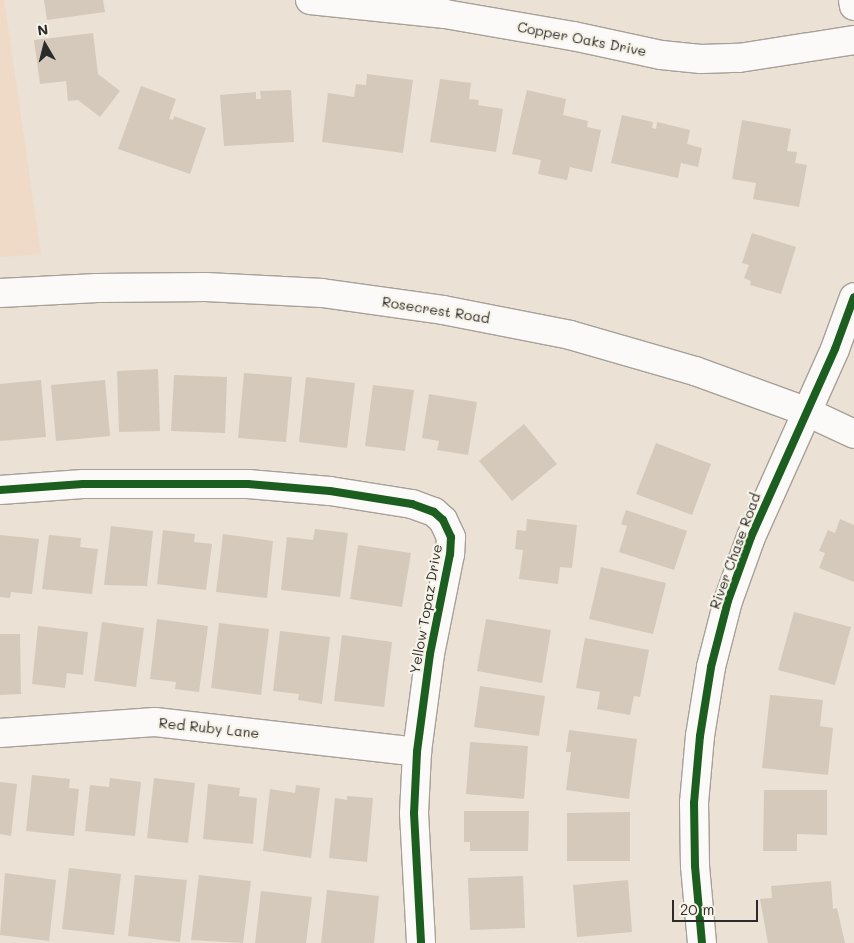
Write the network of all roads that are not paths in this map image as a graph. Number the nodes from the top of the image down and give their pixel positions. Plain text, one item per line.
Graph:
1 (310, 0) edge
2 (853, 0) edge
3 (854, 6) edge
4 (854, 40) edge
5 (0, 293) edge
6 (854, 297) edge
7 (805, 411) junction
8 (854, 434) edge
9 (0, 490) edge
10 (0, 733) edge
11 (417, 752) junction
12 (421, 943) edge
13 (702, 943) edge

1 - 4 street, Copper Oaks Drive
2 - 3 street
5 - 7 street, Rosecrest Road
6 - 7 street, River Chase Road
7 - 8 street, Rosecrest Road
7 - 13 street, River Chase Road
9 - 11 street, Yellow Topaz Drive
10 - 11 street, Red Ruby Lane
11 - 12 street, Yellow Topaz Drive

